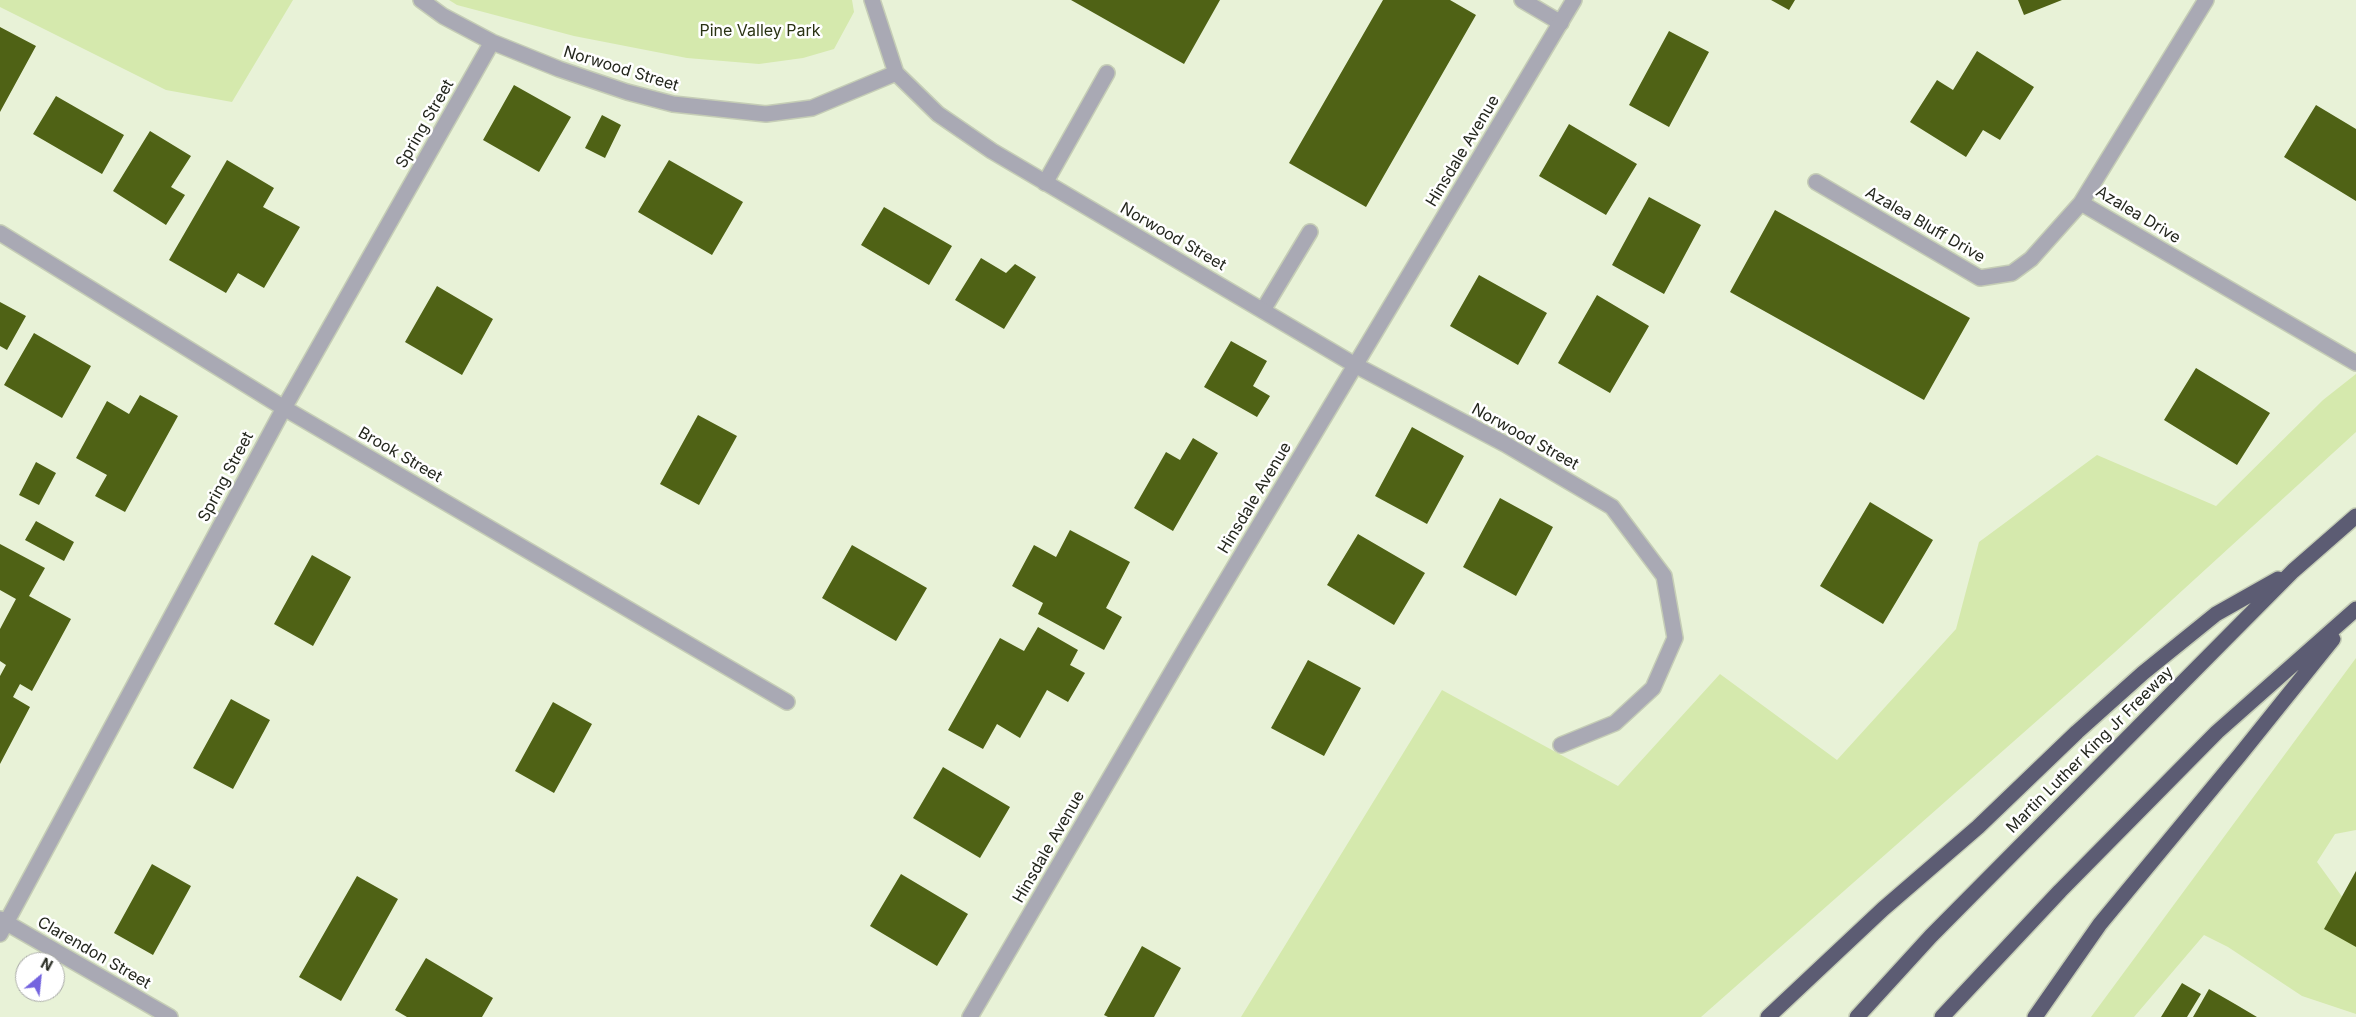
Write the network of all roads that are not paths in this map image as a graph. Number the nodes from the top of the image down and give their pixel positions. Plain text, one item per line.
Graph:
1 (421, 0) edge
2 (872, 0) edge
3 (1522, 0) edge
4 (1574, 0) edge
5 (2206, 0) edge
6 (1561, 23) junction
7 (492, 42) junction
8 (896, 73) junction
9 (1108, 73) dead end
10 (1816, 182) dead end
11 (1045, 183) junction
12 (2081, 203) junction
13 (1310, 232) dead end
14 (0, 233) edge
15 (1263, 310) junction
16 (2356, 363) edge
17 (1355, 365) junction
18 (284, 408) junction
19 (2356, 516) edge
20 (2293, 571) junction
21 (2356, 610) edge
22 (787, 702) dead end
23 (1561, 745) dead end
24 (2, 925) edge
25 (170, 1017) edge
26 (970, 1017) edge
27 (1768, 1017) edge
28 (1857, 1017) edge
29 (1942, 1017) edge
30 (2035, 1017) edge

1 - 7 street, Norwood Street
2 - 8 street
3 - 6 street
4 - 6 street, Hinsdale Avenue
5 - 12 street, Azalea Drive
6 - 17 street, Hinsdale Avenue
7 - 8 street, Norwood Street
7 - 18 street, Spring Street
8 - 11 street, Norwood Street
9 - 11 street
10 - 12 street, Azalea Bluff Drive
11 - 15 street, Norwood Street
12 - 16 street, Azalea Drive
13 - 15 street
14 - 18 street, Brook Street
15 - 17 street, Norwood Street
17 - 23 street, Norwood Street
17 - 26 street, Hinsdale Avenue
18 - 22 street, Brook Street
18 - 24 street, Spring Street
19 - 20 highway, Martin Luther King Jr Freeway
20 - 27 highway
20 - 28 highway, Martin Luther King Jr Freeway
21 - 29 highway
21 - 30 highway
24 - 25 street, Clarendon Street

